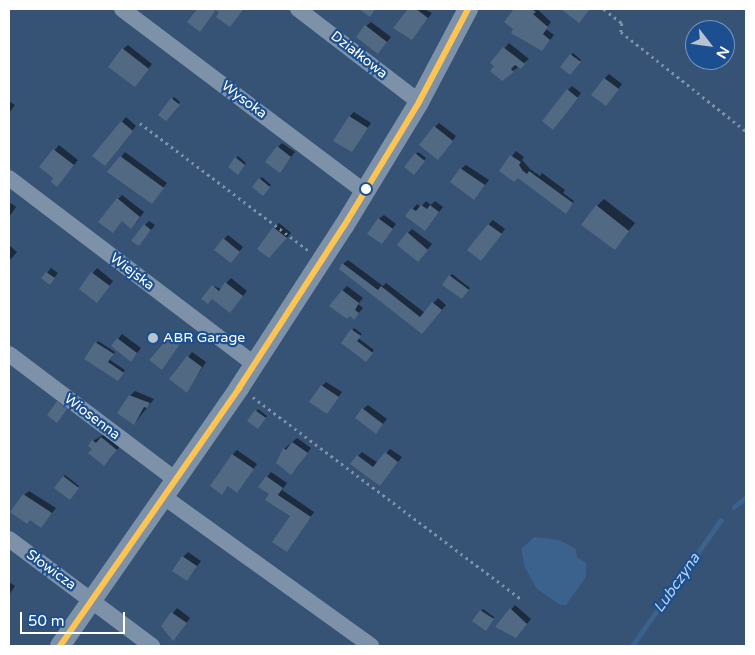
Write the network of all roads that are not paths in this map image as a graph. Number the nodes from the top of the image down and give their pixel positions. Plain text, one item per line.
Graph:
1 (122, 9) edge
2 (298, 9) edge
3 (462, 11) edge
4 (419, 102) junction
5 (9, 178) edge
6 (365, 192) junction
7 (9, 354) edge
8 (255, 365) junction
9 (176, 480) junction
10 (164, 497) junction
11 (9, 539) edge
12 (92, 600) junction
13 (60, 646) edge
14 (152, 646) edge
15 (371, 646) edge

1 - 6 street, Wysoka
2 - 4 street, Działkowa
3 - 4 street
4 - 6 street
5 - 8 street, Wiejska
6 - 8 street
7 - 9 street, Wiosenna
8 - 9 street
9 - 10 street
10 - 12 street
10 - 15 street
11 - 12 street, Słowicza
12 - 13 street
12 - 14 street, Słowicza

